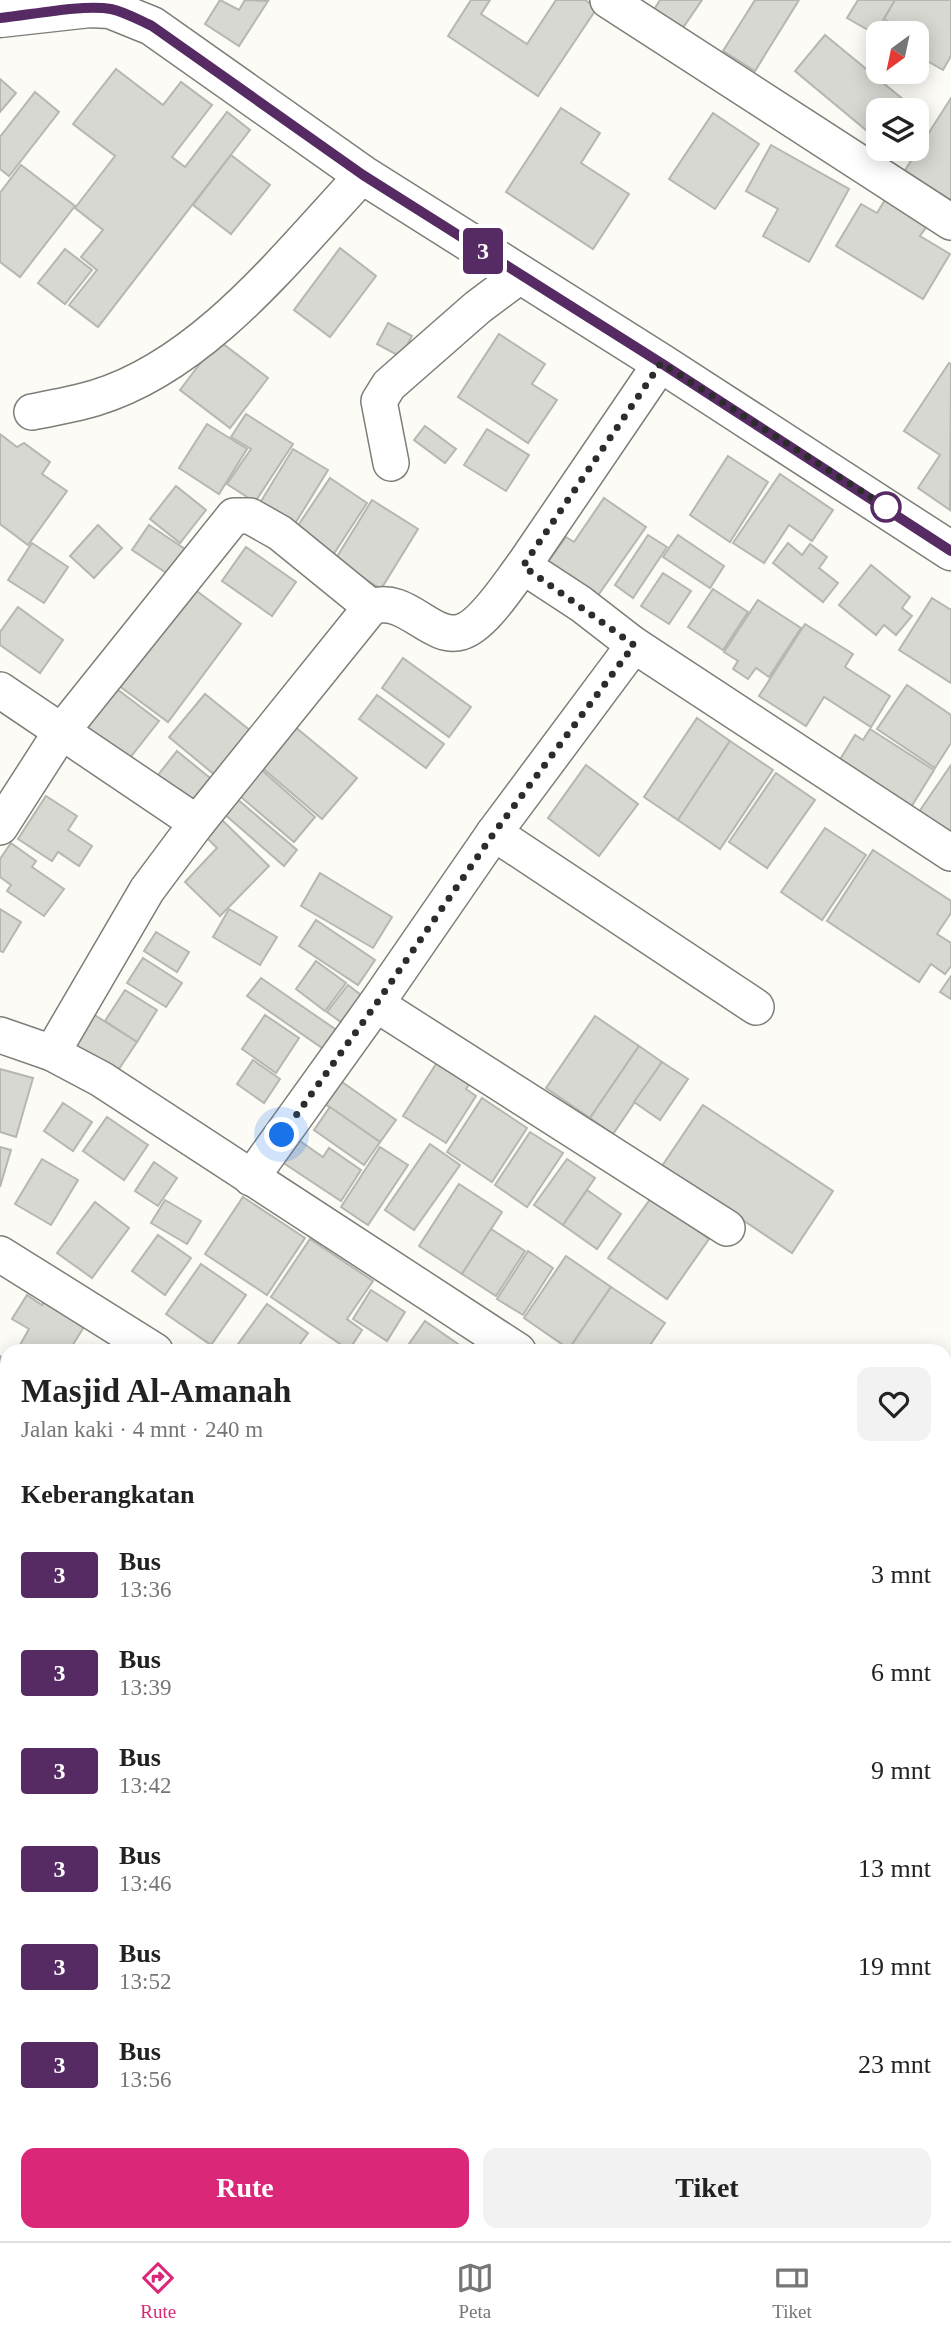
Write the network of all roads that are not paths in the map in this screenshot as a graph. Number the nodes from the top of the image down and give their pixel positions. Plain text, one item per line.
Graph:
1 (608, 0) edge
2 (133, 8) edge
3 (0, 18) edge
4 (363, 175) junction
5 (951, 222) edge
6 (521, 275) junction
7 (661, 363) junction
8 (32, 412) dead end
9 (391, 463) dead end
10 (951, 551) edge
11 (523, 566) junction
12 (371, 607) junction
13 (634, 645) junction
14 (0, 690) edge
15 (61, 732) junction
16 (197, 823) junction
17 (0, 827) edge
18 (494, 833) junction
19 (951, 853) edge
20 (376, 1004) junction
21 (756, 1007) dead end
22 (0, 1035) edge
23 (52, 1053) junction
24 (251, 1178) junction
25 (727, 1228) dead end
26 (0, 1254) edge
27 (144, 1344) edge
28 (506, 1344) edge

1 - 5 street
2 - 3 main road
2 - 4 main road
4 - 6 main road
4 - 8 street
6 - 7 main road
6 - 9 street
7 - 10 main road
7 - 11 street
11 - 12 street
11 - 13 street
12 - 15 street
12 - 16 street
13 - 18 street
13 - 19 street
14 - 15 street
15 - 16 street
15 - 17 street
16 - 23 street
18 - 20 street
18 - 21 street
20 - 24 street
20 - 25 street
22 - 23 street
23 - 24 street
24 - 28 street
26 - 27 street

